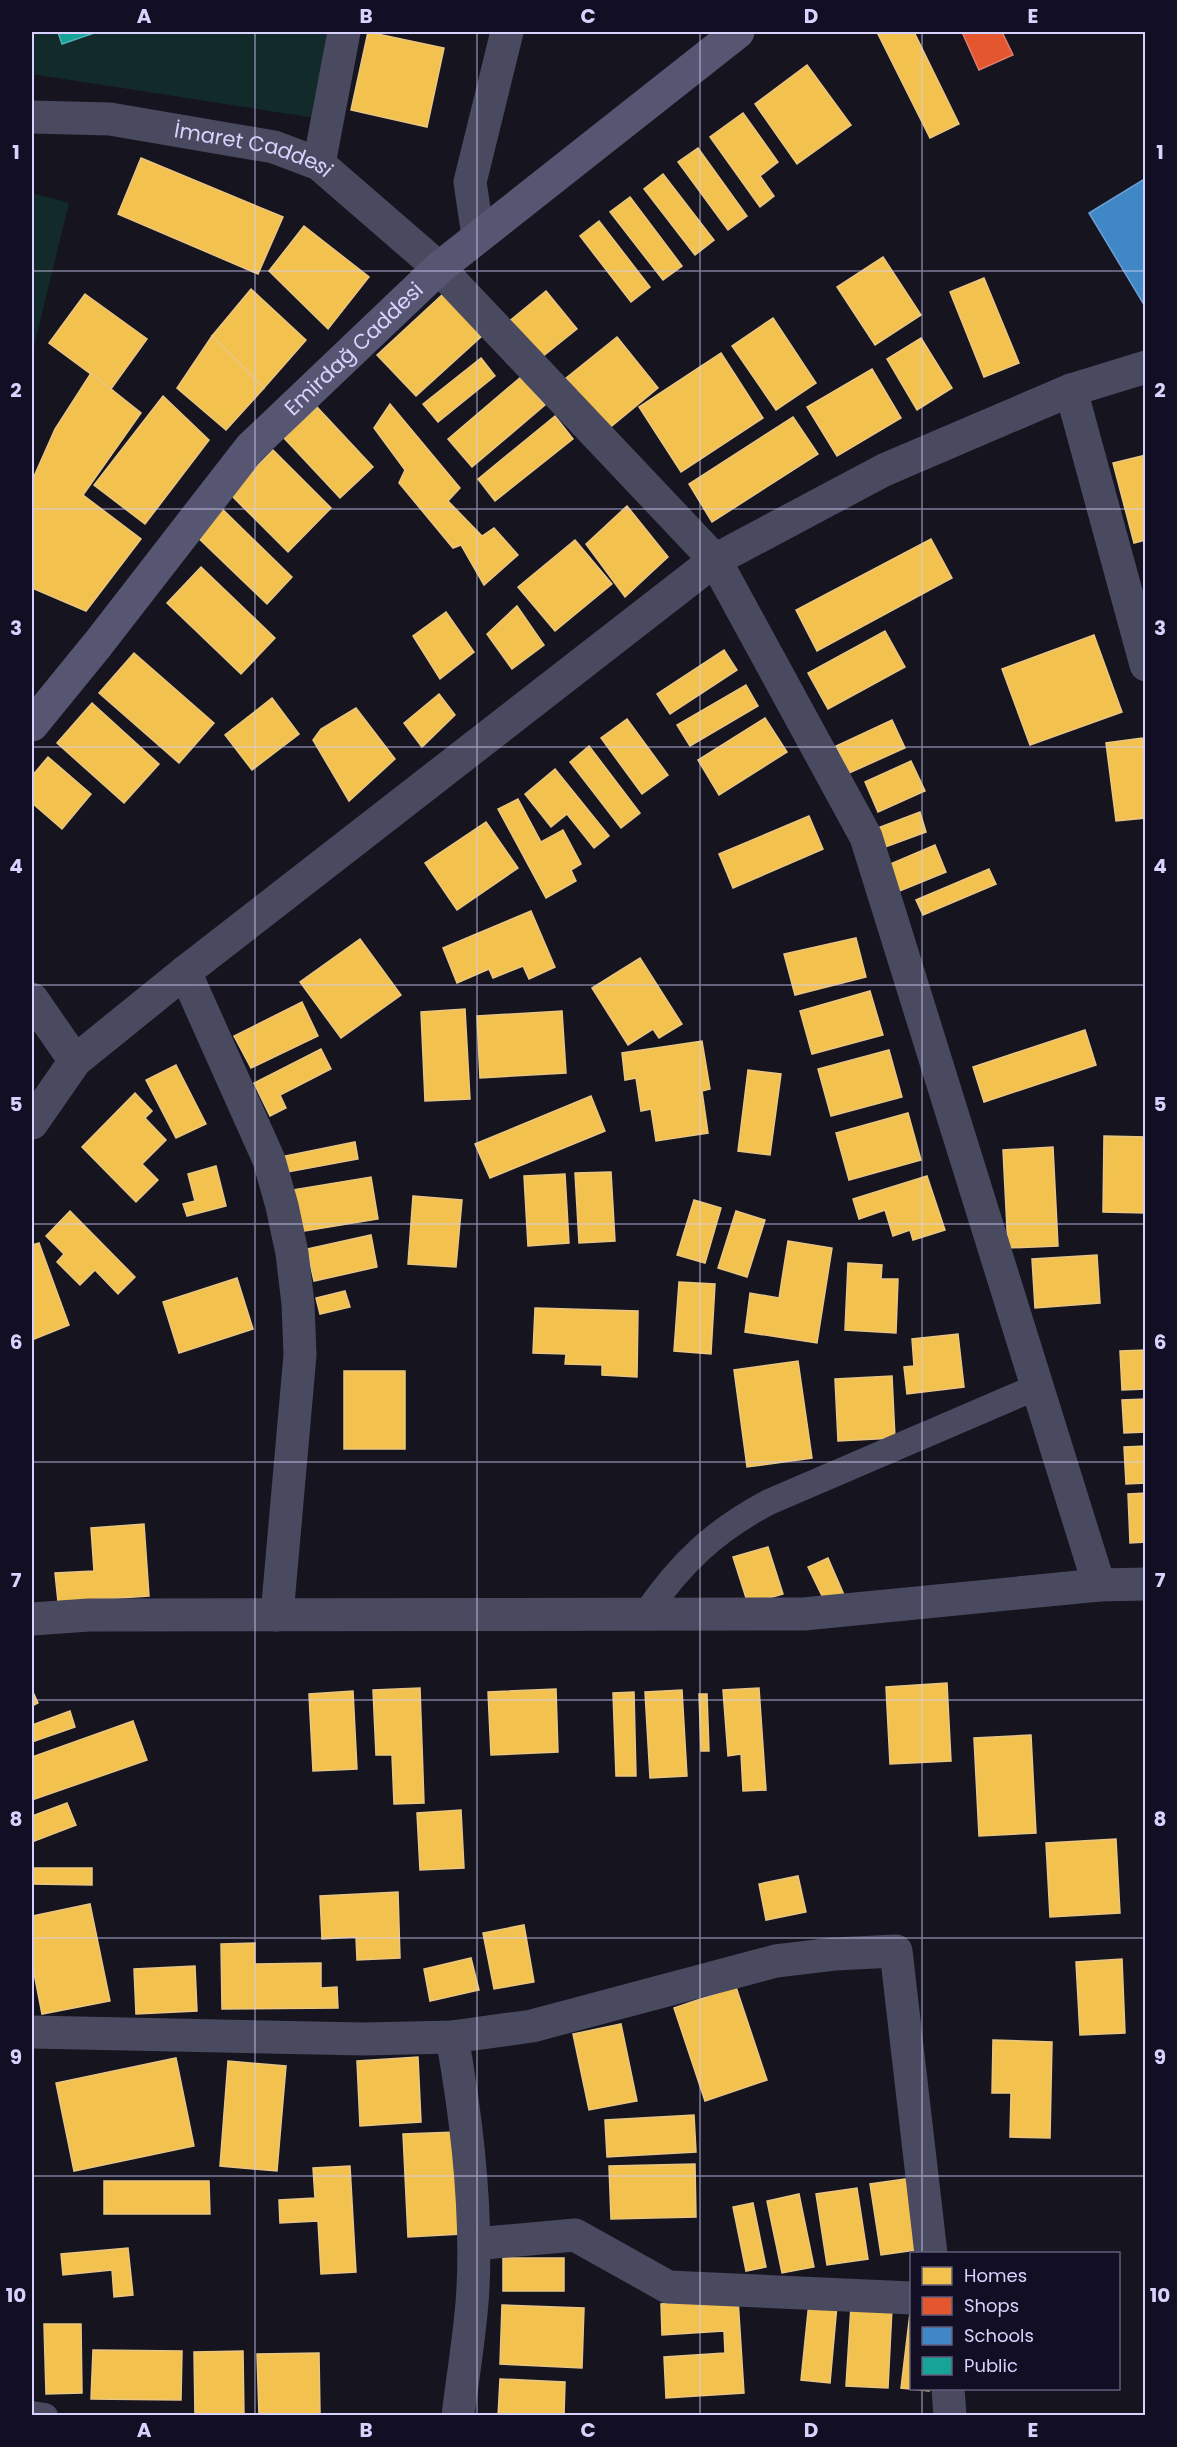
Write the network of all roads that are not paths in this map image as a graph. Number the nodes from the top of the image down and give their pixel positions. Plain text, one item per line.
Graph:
1 (344, 32) edge
2 (507, 32) edge
3 (738, 32) edge
4 (32, 117) edge
5 (319, 164) junction
6 (478, 236) junction
7 (439, 268) junction
8 (1146, 367) edge
9 (1071, 390) junction
10 (715, 560) junction
11 (1146, 665) edge
12 (32, 725) edge
13 (185, 972) junction
14 (32, 999) edge
15 (75, 1061) junction
16 (32, 1123) edge
17 (1039, 1386) junction
18 (1146, 1584) edge
19 (1100, 1585) junction
20 (646, 1613) junction
21 (277, 1615) junction
22 (32, 1619) edge
23 (32, 2032) edge
24 (452, 2037) junction
25 (474, 2244) junction
26 (931, 2252) edge
27 (910, 2298) edge
28 (948, 2390) edge
29 (32, 2414) edge
30 (45, 2415) edge
31 (458, 2415) edge
32 (950, 2415) edge

1 - 5 street
2 - 6 street
3 - 6 main road, Emirdağ Caddesi
4 - 5 street, İmaret Caddesi
5 - 7 street, İmaret Caddesi
6 - 7 main road, Emirdağ Caddesi
7 - 10 street, İmaret Caddesi
7 - 12 main road, Emirdağ Caddesi
8 - 9 street
9 - 10 street
9 - 11 street
10 - 13 street
10 - 17 street, İmaret Caddesi
13 - 15 street
13 - 21 street
14 - 15 street
15 - 16 street
17 - 19 street, İmaret Caddesi
17 - 20 lane
18 - 19 street
19 - 20 street
20 - 21 street
21 - 22 street
23 - 24 street
24 - 25 street
24 - 26 street
25 - 27 street
25 - 31 street
28 - 32 street
29 - 30 lane

